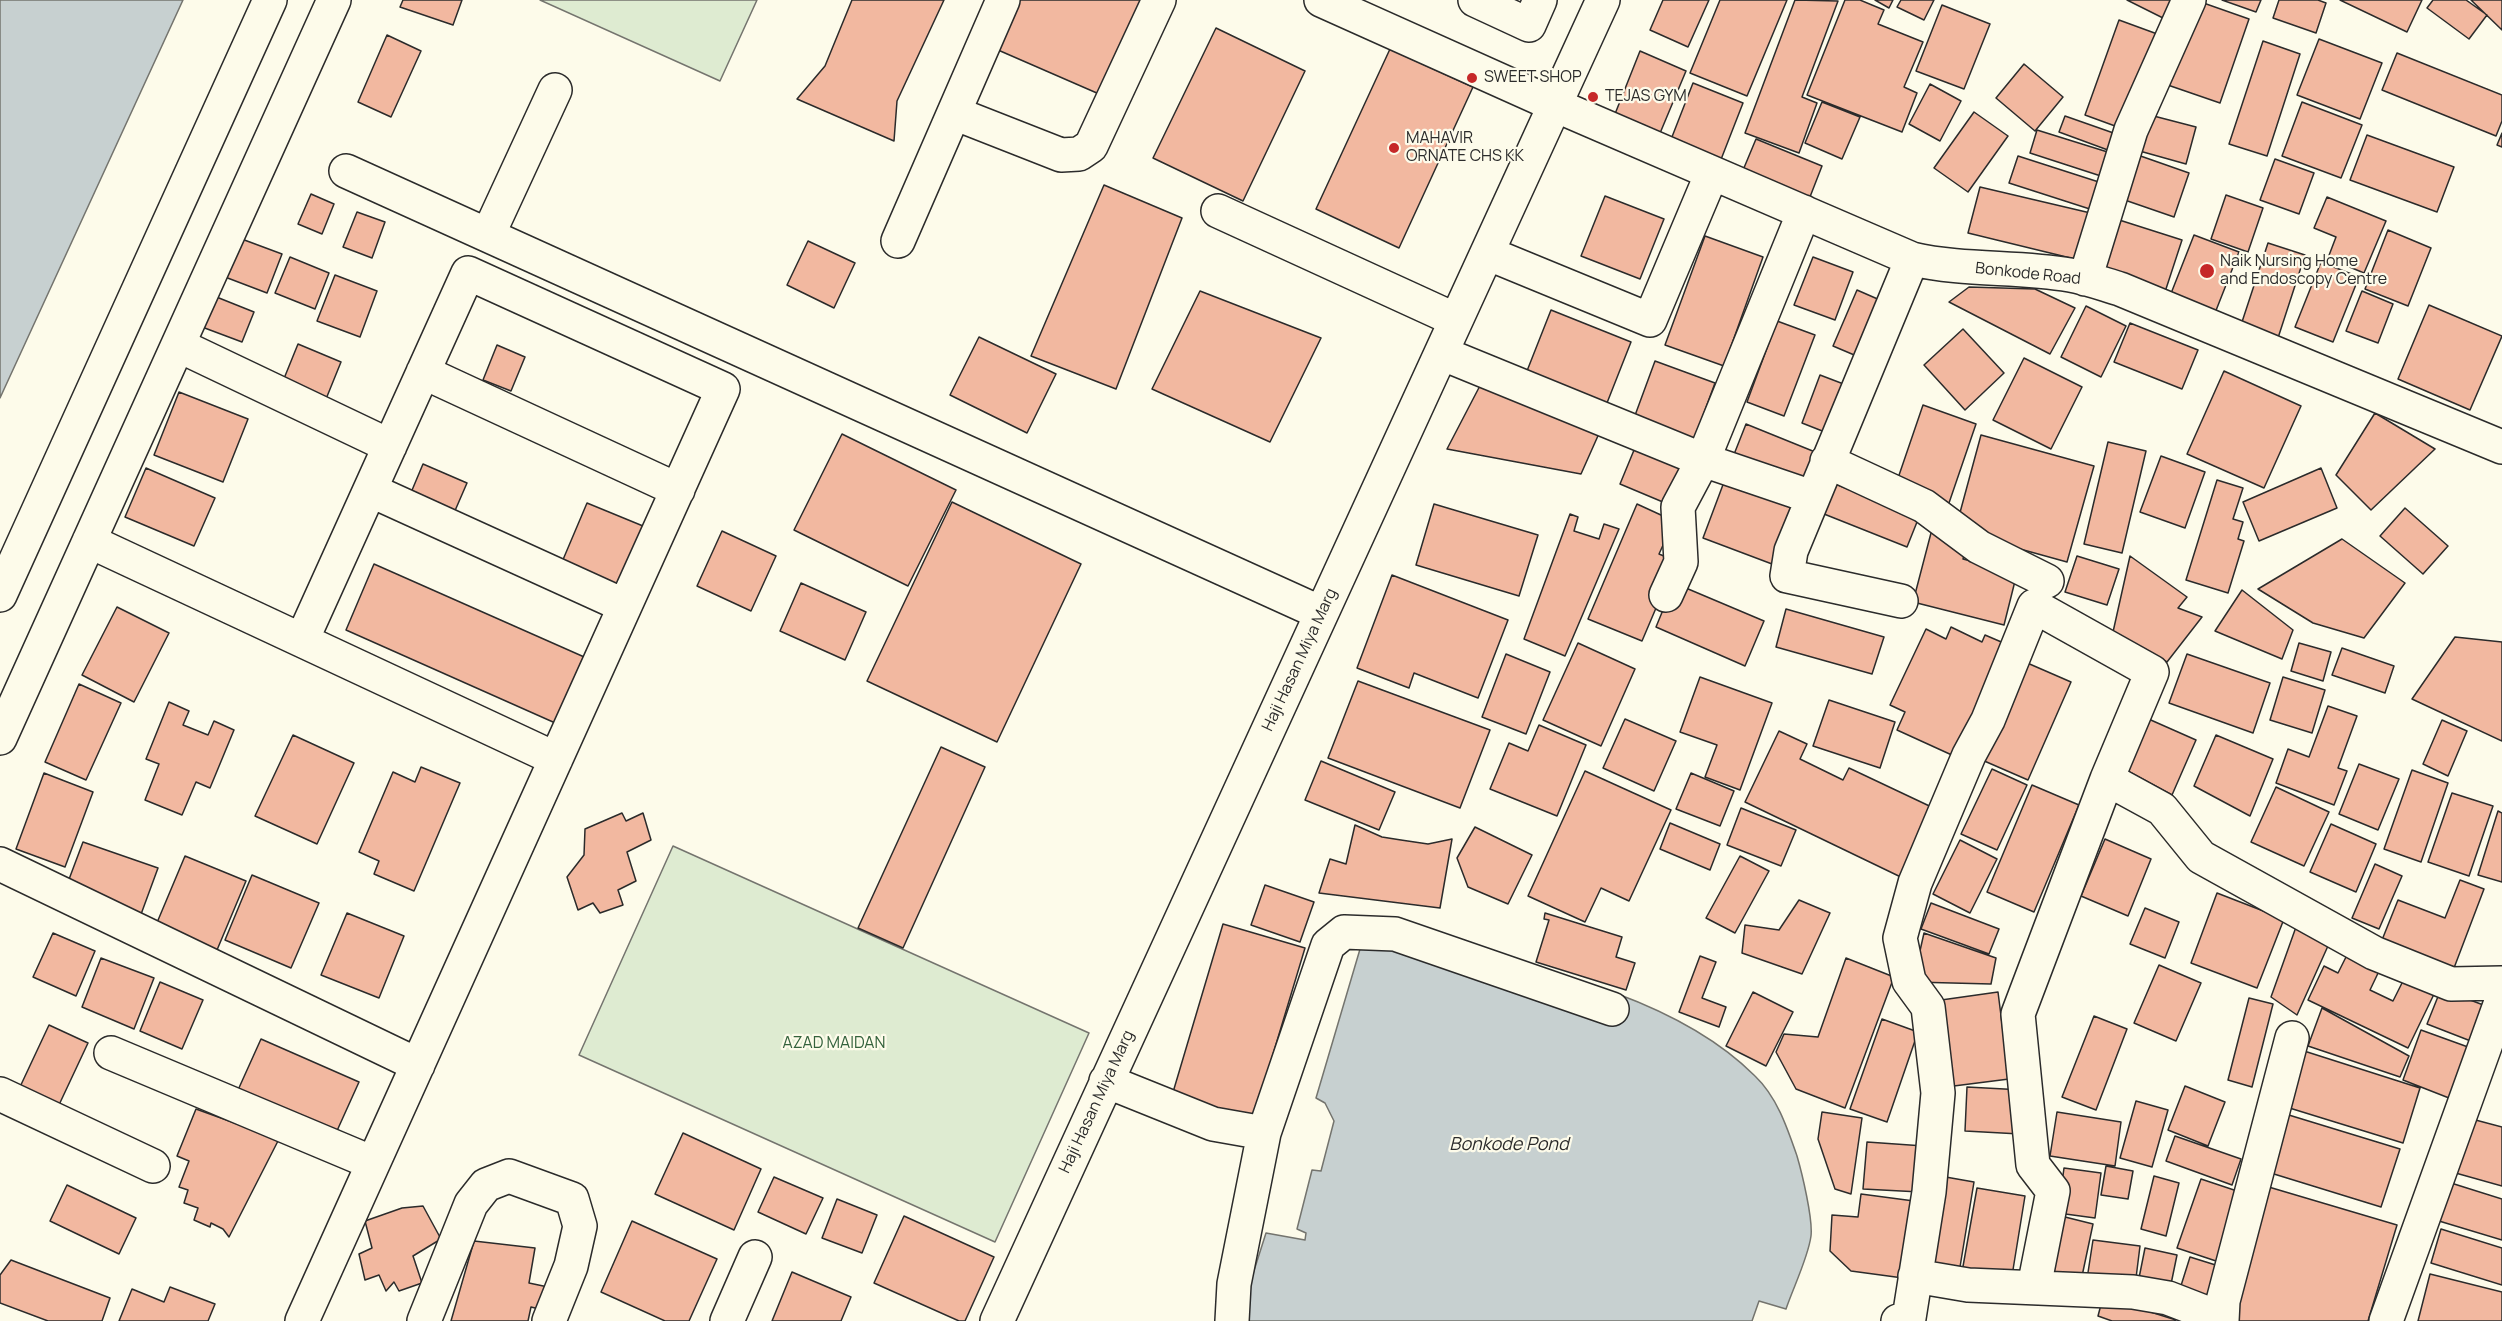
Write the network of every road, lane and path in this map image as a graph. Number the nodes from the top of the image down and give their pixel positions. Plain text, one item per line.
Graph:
1 (270, 0) edge
2 (334, 0) edge
3 (1004, 0) edge
4 (1160, 0) edge
5 (1321, 0) edge
6 (1475, 0) edge
7 (1540, 0) edge
8 (1603, 0) edge
9 (2189, 0) edge
10 (555, 90) dead end
11 (1555, 105) junction
12 (954, 113) junction
13 (346, 171) dead end
14 (1712, 173) junction
15 (1218, 211) dead end
16 (1804, 212) junction
17 (488, 235) junction
18 (898, 241) dead end
19 (1487, 253) junction
20 (1912, 259) junction
21 (2085, 279) junction
22 (1456, 320) junction
23 (178, 345) junction
24 (1441, 353) junction
25 (423, 372) junction
26 (390, 446) junction
27 (2502, 447) edge
28 (1703, 460) junction
29 (1827, 461) junction
30 (370, 490) junction
31 (678, 490) junction
32 (1812, 497) junction
33 (89, 540) junction
34 (2047, 581) dead end
35 (0, 595) edge
36 (1666, 595) dead end
37 (1901, 601) dead end
38 (625, 606) junction
39 (1321, 613) junction
40 (302, 640) junction
41 (0, 738) edge
42 (556, 759) junction
43 (2107, 779) junction
44 (0, 864) edge
45 (2502, 983) edge
46 (2502, 999) edge
47 (1612, 1009) dead end
48 (2292, 1038) dead end
49 (111, 1053) dead end
50 (418, 1065) junction
51 (1106, 1082) junction
52 (0, 1094) edge
53 (1264, 1133) junction
54 (373, 1163) junction
55 (153, 1166) dead end
56 (755, 1257) dead end
57 (1915, 1276) junction
58 (2034, 1287) junction
59 (2222, 1320) edge
60 (302, 1321) edge
61 (424, 1321) edge
62 (549, 1321) edge
63 (727, 1321) edge
64 (997, 1321) edge
65 (1232, 1321) edge
66 (1898, 1321) edge
67 (2386, 1321) edge

1 - 35 street
2 - 23 street
3 - 12 street
4 - 12 street
5 - 11 street, Bonkode Road
6 - 7 street
8 - 11 street, Haji Hasan Miya Marg
9 - 21 street
10 - 17 street
11 - 14 street, Bonkode Road
11 - 19 street, Haji Hasan Miya Marg
12 - 18 street
13 - 17 street
14 - 16 street, Bonkode Road
14 - 19 street
15 - 22 street
16 - 20 street, Bonkode Road
16 - 28 street
17 - 39 street
19 - 22 street, Haji Hasan Miya Marg
20 - 21 street, Bonkode Road
20 - 29 street
21 - 27 street, Bonkode Road
22 - 24 street, Haji Hasan Miya Marg
23 - 26 street
23 - 33 street
24 - 28 street
24 - 39 street, Haji Hasan Miya Marg
25 - 26 street
25 - 31 street
25 - 31 street
26 - 30 street
28 - 32 street
28 - 36 street
29 - 32 street
29 - 34 street
30 - 38 street
30 - 40 street
31 - 38 street
32 - 37 street
33 - 40 street
33 - 41 street
38 - 42 street
39 - 51 street, Haji Hasan Miya Marg
40 - 42 street
42 - 50 street
43 - 45 street
43 - 57 street
43 - 58 street
44 - 50 street
46 - 67 street
47 - 53 street
48 - 59 street
49 - 54 street
50 - 54 street
51 - 53 street
51 - 64 street, Haji Hasan Miya Marg
52 - 55 street
53 - 65 street
54 - 60 street
56 - 63 street
57 - 58 street
57 - 66 street
58 - 59 street
61 - 62 street

